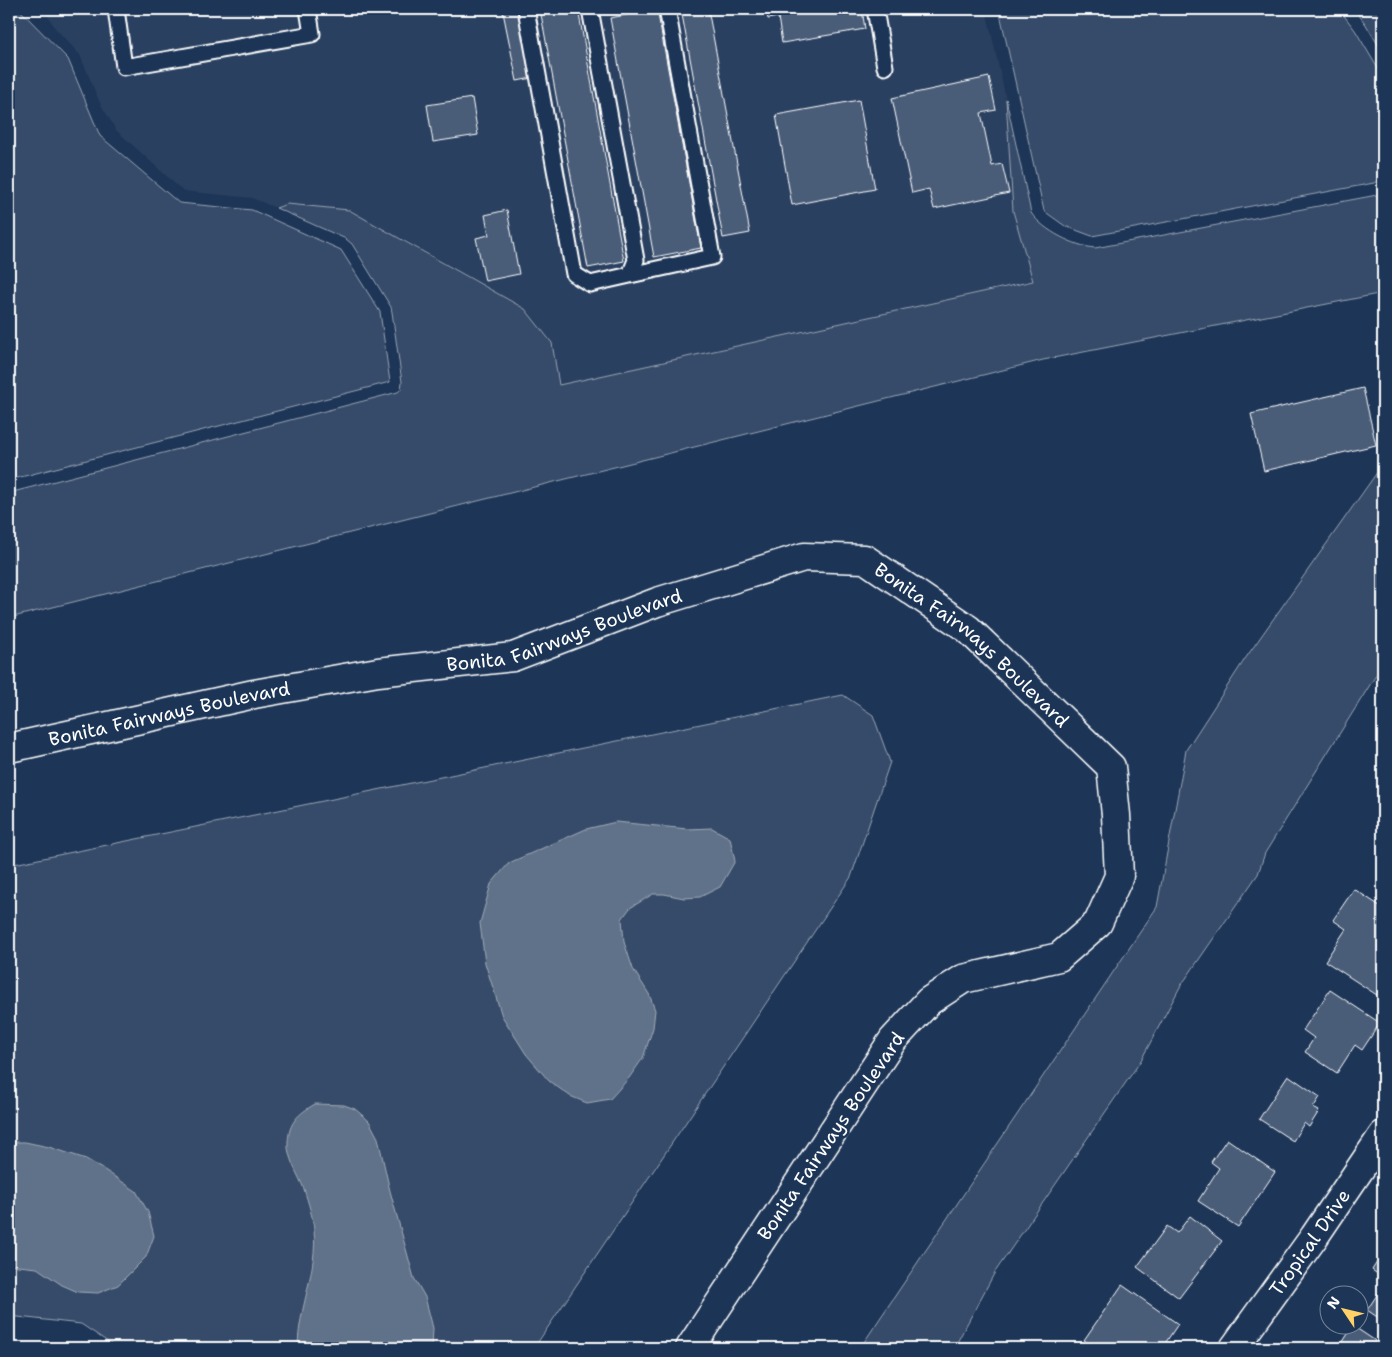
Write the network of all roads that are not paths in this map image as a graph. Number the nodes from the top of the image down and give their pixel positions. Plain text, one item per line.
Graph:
1 (116, 9) edge
2 (308, 9) edge
3 (526, 9) edge
4 (590, 9) edge
5 (667, 9) edge
6 (875, 9) edge
7 (885, 67) dead end
8 (630, 275) junction
9 (9, 748) edge
10 (1383, 1135) edge
11 (690, 1348) edge
12 (1234, 1348) edge

1 - 2 lane
3 - 8 lane
4 - 8 lane
5 - 8 lane
6 - 7 lane
9 - 11 street, Bonita Fairways Boulevard
10 - 12 street, Tropical Drive

